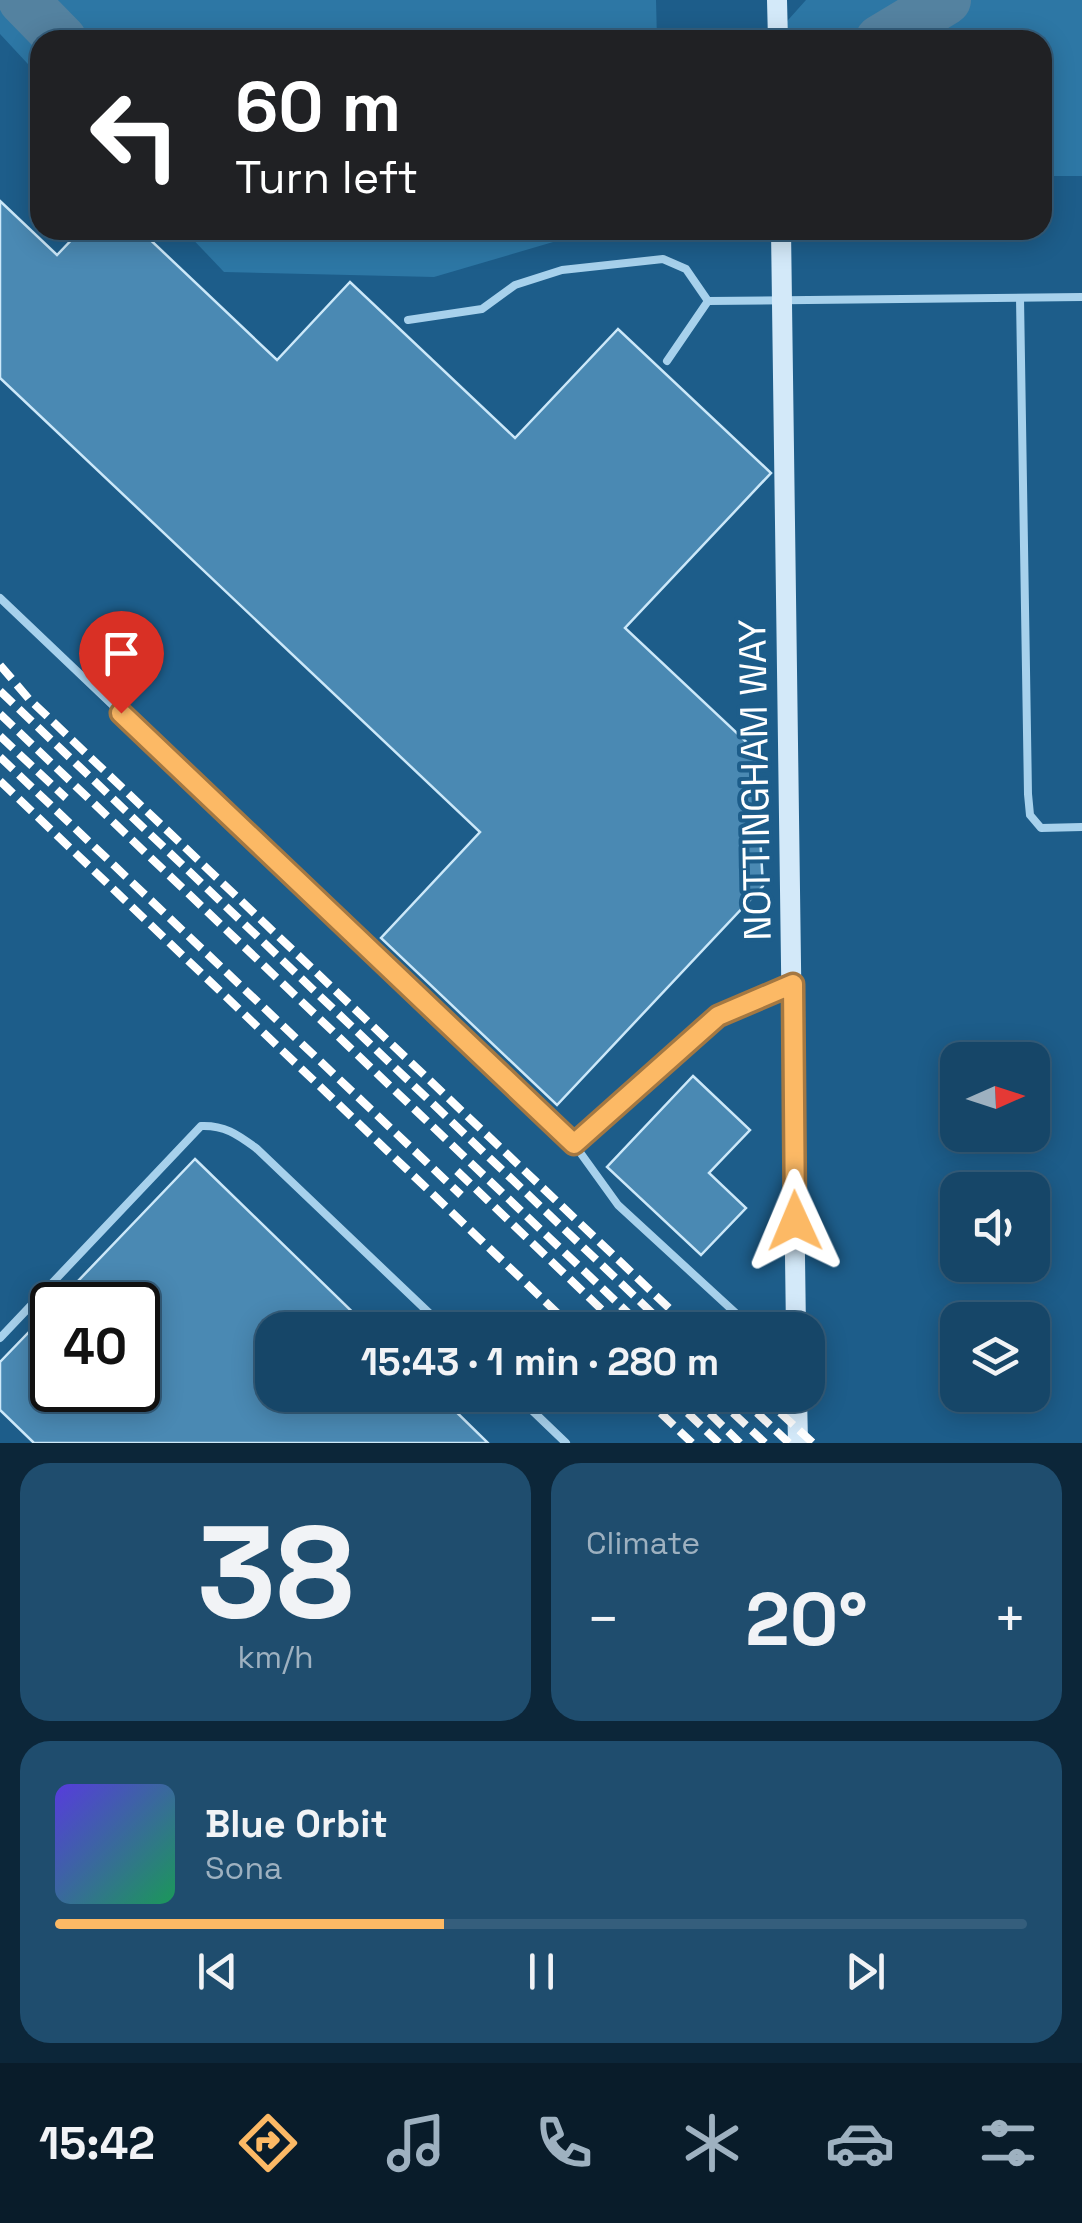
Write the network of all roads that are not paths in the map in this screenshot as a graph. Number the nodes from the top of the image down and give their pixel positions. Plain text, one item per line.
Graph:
1 (778, 0) edge
2 (778, 30) edge
3 (781, 240) edge
4 (1082, 297) edge
5 (1020, 298) junction
6 (708, 301) junction
7 (783, 302) junction
8 (408, 320) dead end
9 (667, 360) dead end
10 (0, 598) edge
11 (1082, 828) edge
12 (793, 984) junction
13 (574, 1144) junction
14 (429, 1312) edge
15 (735, 1312) edge
16 (796, 1312) edge
17 (0, 1338) edge
18 (534, 1412) edge
19 (797, 1412) edge
20 (566, 1443) edge
21 (798, 1443) edge

1 - 2 street
3 - 7 street, NOTTINGHAM WAY
4 - 5 lane
5 - 7 lane
5 - 11 lane
6 - 7 lane
6 - 8 lane
6 - 9 lane
7 - 12 street, NOTTINGHAM WAY
10 - 13 lane
12 - 13 lane
12 - 16 street, NOTTINGHAM WAY
13 - 15 lane
14 - 17 lane
18 - 20 lane
19 - 21 street

